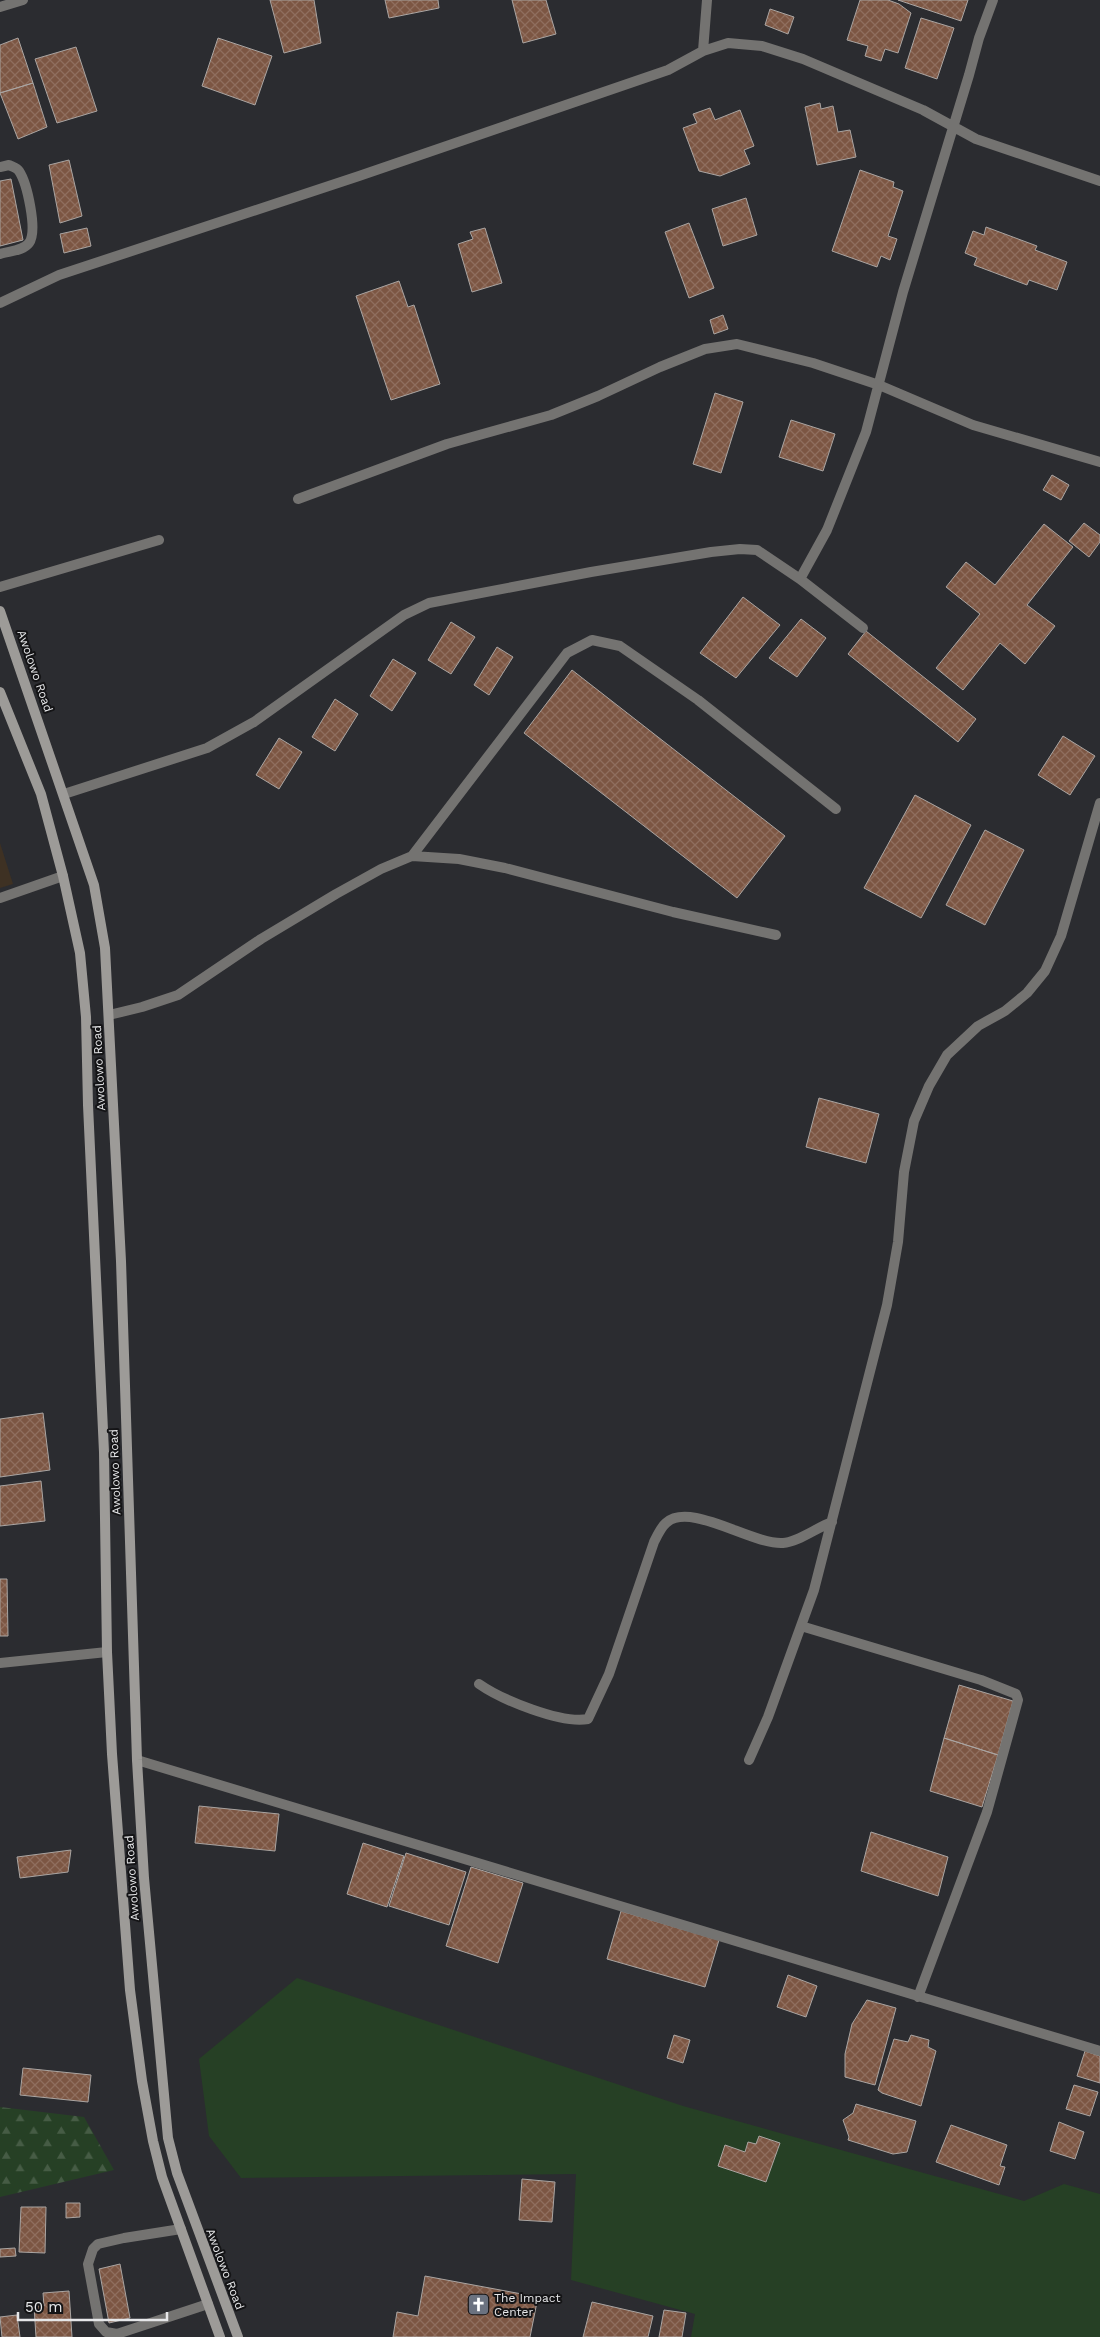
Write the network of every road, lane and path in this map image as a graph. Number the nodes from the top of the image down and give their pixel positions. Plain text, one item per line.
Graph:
1 (23, 0) edge
2 (707, 0) edge
3 (993, 0) edge
4 (0, 7) edge
5 (703, 51) junction
6 (954, 128) junction
7 (0, 167) edge
8 (1100, 181) edge
9 (0, 254) edge
10 (0, 303) edge
11 (879, 385) junction
12 (1100, 462) edge
13 (298, 499) dead end
14 (159, 540) dead end
15 (800, 579) junction
16 (0, 587) edge
17 (0, 611) edge
18 (863, 628) dead end
19 (0, 692) edge
20 (64, 794) junction
21 (1100, 803) edge
22 (836, 809) dead end
23 (412, 856) junction
24 (63, 876) junction
25 (0, 898) edge
26 (776, 935) dead end
27 (109, 1015) junction
28 (832, 1522) junction
29 (801, 1626) junction
30 (106, 1652) junction
31 (0, 1663) edge
32 (479, 1684) dead end
33 (136, 1760) junction
34 (749, 1760) dead end
35 (918, 1997) junction
36 (1100, 2051) edge
37 (181, 2229) junction
38 (208, 2304) junction
39 (220, 2337) edge
40 (238, 2337) edge

1 - 4 street
2 - 5 street
3 - 6 street
5 - 6 street
5 - 10 street
6 - 8 street
6 - 11 street
7 - 9 street
11 - 12 street
11 - 13 street
11 - 15 street
14 - 16 street
15 - 18 street
15 - 20 street
17 - 20 main road, Awolowo Road
19 - 24 main road, Awolowo Road
20 - 27 main road, Awolowo Road
21 - 28 street
22 - 23 street
23 - 26 street
23 - 27 street
24 - 25 street
24 - 30 main road, Awolowo Road
27 - 33 main road, Awolowo Road
28 - 29 street
28 - 32 street
29 - 34 street
29 - 35 street
30 - 31 street
30 - 37 main road, Awolowo Road
33 - 35 street
33 - 40 main road, Awolowo Road
35 - 36 street
37 - 38 main road, Awolowo Road
37 - 38 street
38 - 39 main road, Awolowo Road

